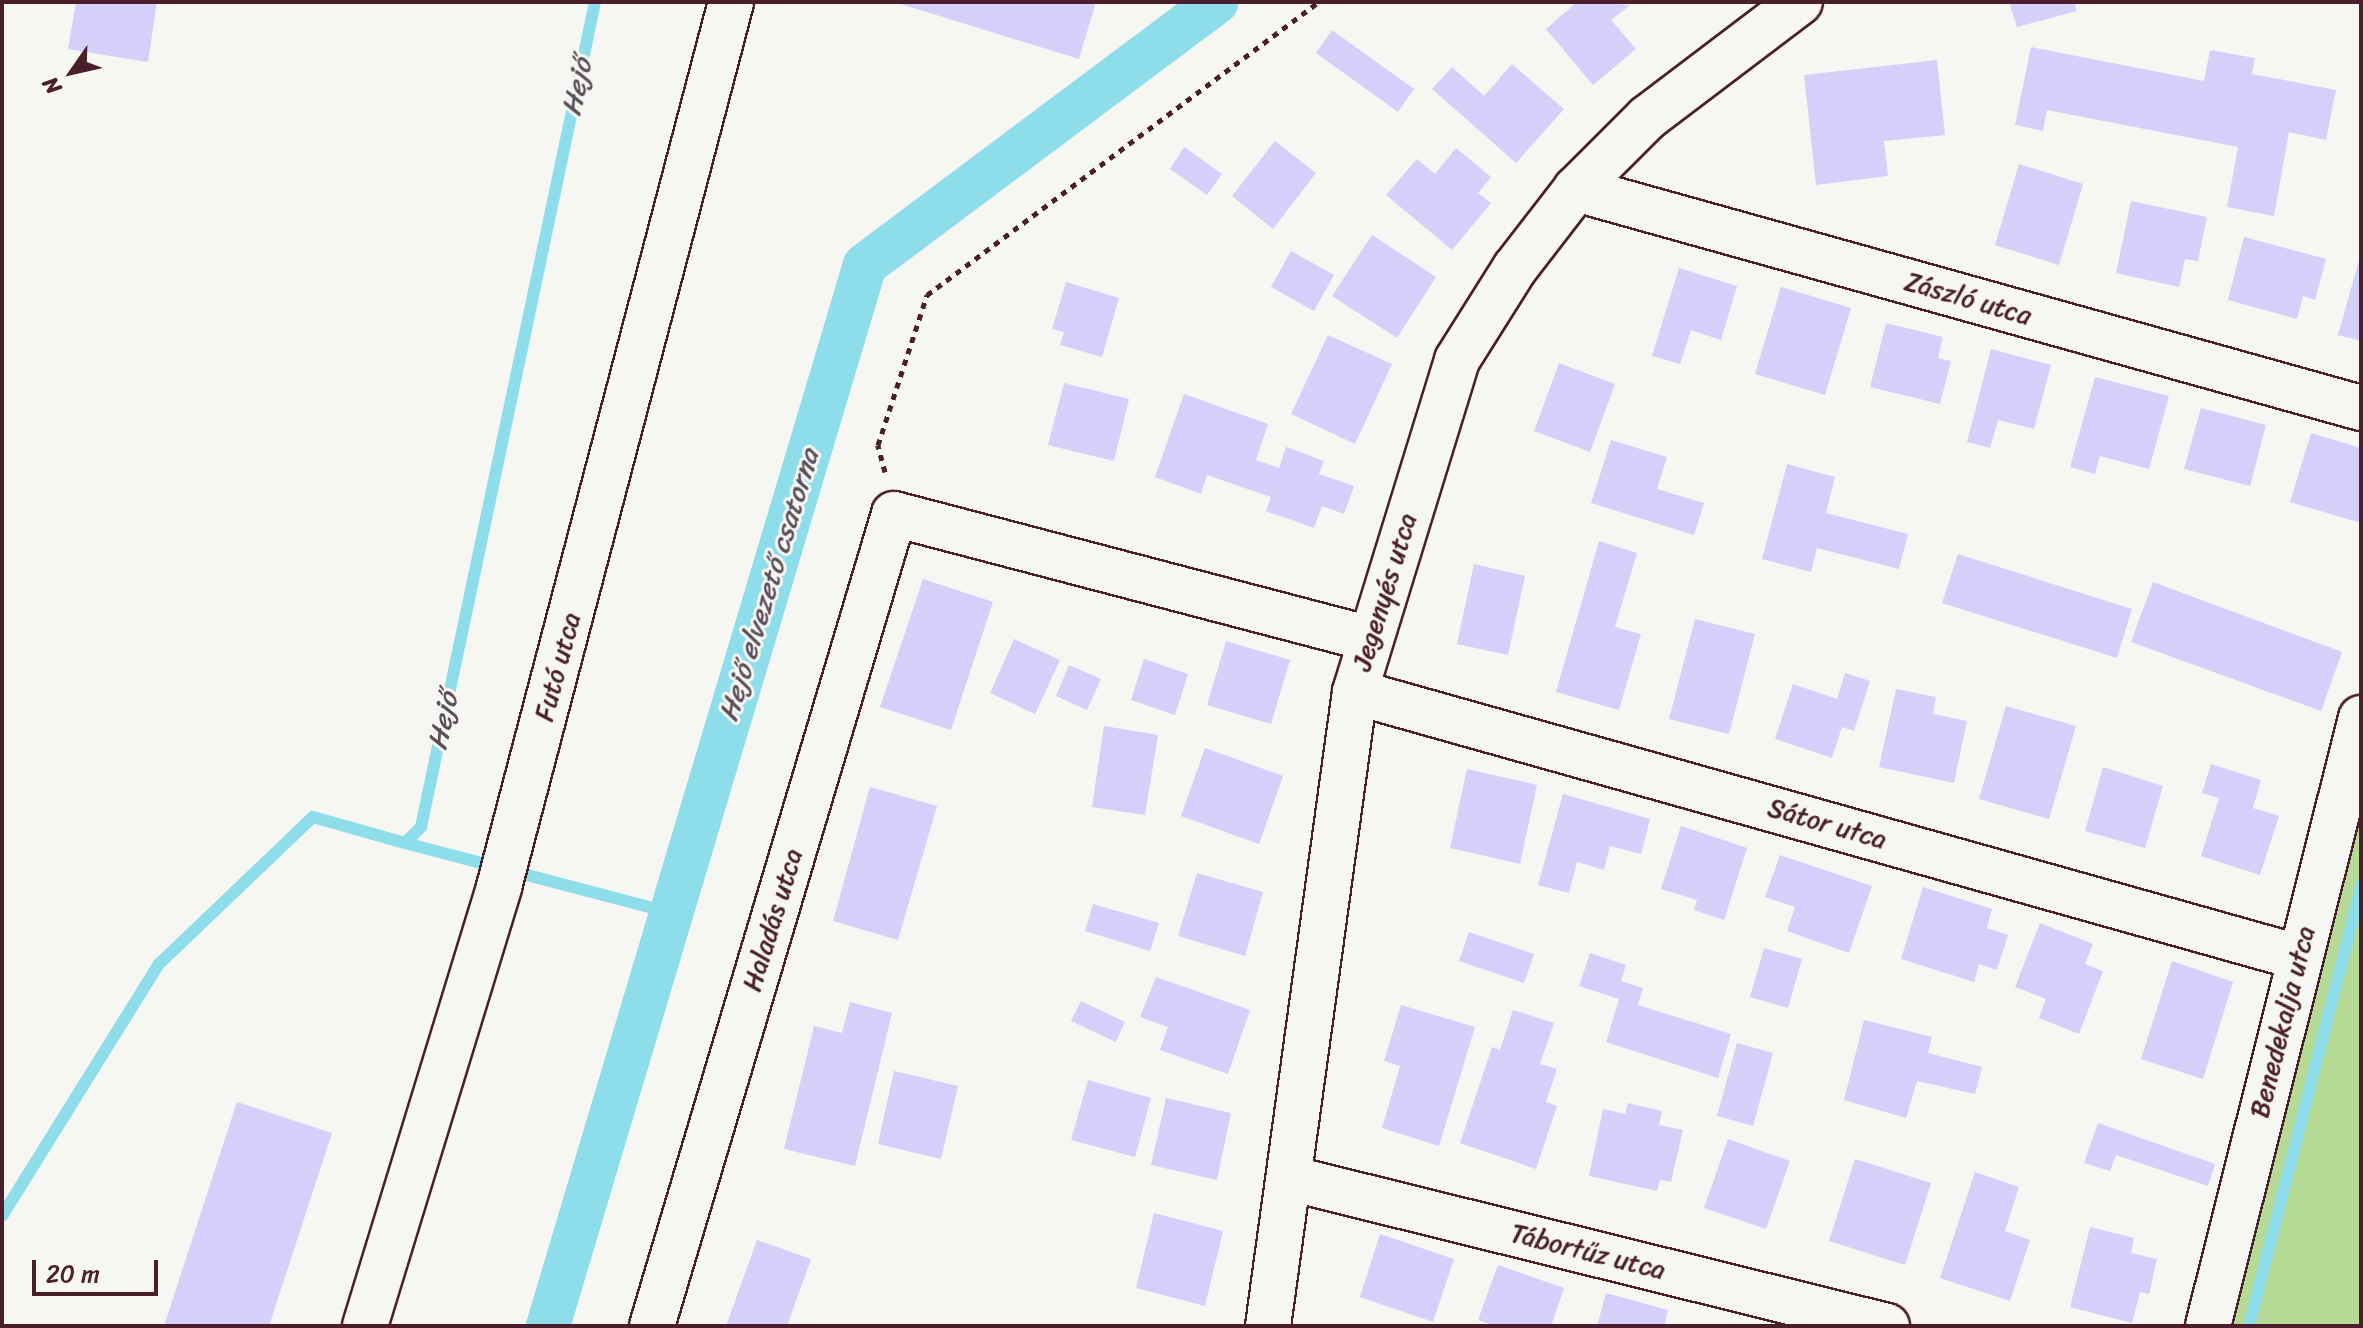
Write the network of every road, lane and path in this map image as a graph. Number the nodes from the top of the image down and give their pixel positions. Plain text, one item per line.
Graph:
1 (731, 2) edge
2 (1319, 2) edge
3 (1800, 2) edge
4 (1576, 189) junction
5 (2361, 408) edge
6 (894, 514) junction
7 (1371, 639) junction
8 (1355, 692) junction
9 (2361, 718) edge
10 (2298, 957) junction
11 (1289, 1178) junction
12 (365, 1326) edge
13 (652, 1326) edge
14 (1268, 1326) edge
15 (1887, 1326) edge
16 (2208, 1326) edge

1 - 12 street, Futó utca
2 - 6 path
3 - 4 street, Jegenyés utca
4 - 5 street, Zászló utca
4 - 7 street, Jegenyés utca
6 - 7 street
6 - 13 street, Haladás utca
7 - 8 street, Jegenyés utca
8 - 10 street, Sátor utca
8 - 11 street, Jegenyés utca
9 - 10 street, Benedekalja utca
10 - 16 street, Benedekalja utca
11 - 14 street, Jegenyés utca
11 - 15 street, Tábortűz utca

